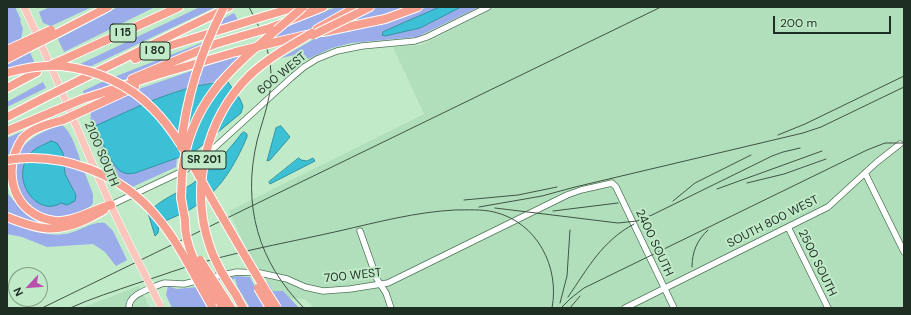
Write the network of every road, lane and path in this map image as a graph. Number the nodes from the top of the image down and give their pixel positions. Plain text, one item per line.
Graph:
1 (24, 7) edge
2 (108, 7) edge
3 (179, 7) edge
4 (296, 7) edge
5 (303, 7) edge
6 (323, 7) edge
7 (370, 7) edge
8 (418, 7) edge
9 (488, 7) edge
10 (226, 8) edge
11 (359, 9) edge
12 (29, 44) junction
13 (7, 50) edge
14 (7, 59) edge
15 (191, 64) junction
16 (7, 73) edge
17 (80, 80) junction
18 (7, 88) edge
19 (94, 95) junction
20 (7, 117) edge
21 (7, 131) edge
22 (900, 144) dead end
23 (7, 160) edge
24 (865, 173) junction
25 (181, 182) junction
26 (616, 187) joint
27 (111, 205) junction
28 (220, 212) junction
29 (7, 217) edge
30 (788, 228) junction
31 (360, 231) dead end
32 (904, 252) edge
33 (381, 285) junction
34 (664, 288) junction
35 (221, 298) junction
36 (129, 305) edge
37 (160, 307) edge
38 (213, 308) edge
39 (222, 308) edge
40 (231, 308) edge
41 (244, 308) edge
42 (270, 308) edge
43 (277, 308) edge
44 (391, 308) edge
45 (625, 308) edge
46 (674, 308) edge
47 (828, 308) edge

1 - 27 main road, 2100 SOUTH
2 - 12 highway, bridge
3 - 18 highway, I 15, bridge
4 - 17 highway, I 80, bridge
5 - 25 highway, bridge
6 - 19 highway, bridge
7 - 11 highway
8 - 15 highway, bridge
9 - 27 street, 600 WEST
10 - 17 highway, I 15
10 - 25 highway, bridge
11 - 41 highway, SR 201, bridge
12 - 13 highway
12 - 14 highway
15 - 19 highway
15 - 27 highway, bridge
16 - 28 highway, bridge
17 - 20 highway, I 15, bridge
19 - 21 highway, bridge
22 - 24 street, SOUTH 800 WEST
23 - 38 highway, bridge
24 - 30 street, SOUTH 800 WEST
24 - 32 street
25 - 35 highway, SR 201, bridge
26 - 33 street, 700 WEST
26 - 34 street, 2400 SOUTH
27 - 29 highway
27 - 37 main road, 2100 SOUTH, bridge
28 - 42 highway, bridge
28 - 43 highway, bridge
30 - 34 street, SOUTH 800 WEST
30 - 47 street, 2500 SOUTH
31 - 33 street
33 - 36 street, 700 WEST
33 - 44 street
34 - 45 street, SOUTH 800 WEST
34 - 46 street, 2400 SOUTH
35 - 39 highway
35 - 40 highway, SR 201

